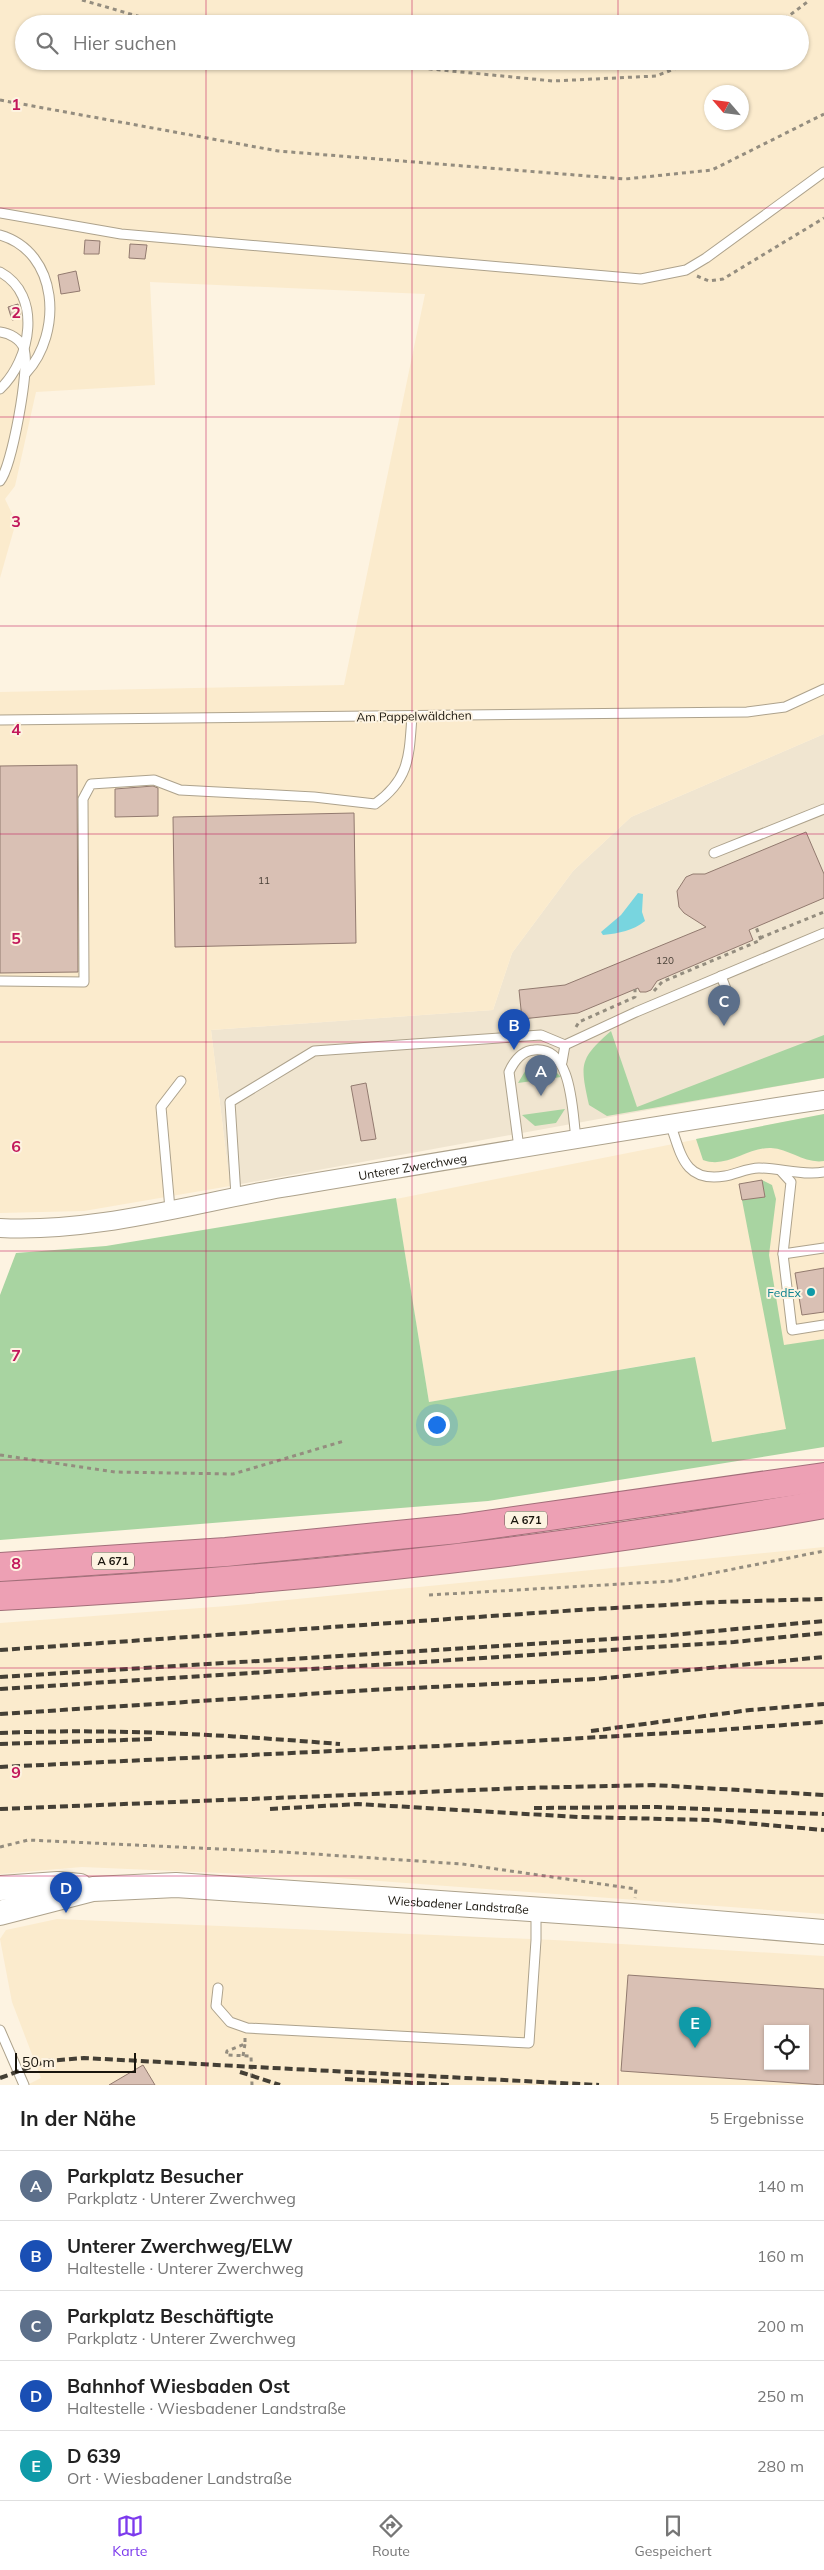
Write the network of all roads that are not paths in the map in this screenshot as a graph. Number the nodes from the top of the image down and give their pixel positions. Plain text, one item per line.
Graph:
1 (824, 172) edge
2 (0, 213) edge
3 (0, 235) edge
4 (0, 272) edge
5 (0, 332) edge
6 (24, 348) junction
7 (26, 373) junction
8 (0, 389) edge
9 (0, 481) edge
10 (824, 689) edge
11 (412, 716) junction
12 (0, 720) edge
13 (824, 809) edge
14 (714, 853) dead end
15 (824, 933) edge
16 (721, 976) junction
17 (0, 981) edge
18 (733, 1007) dead end
19 (565, 1045) junction
20 (562, 1062) junction
21 (181, 1081) dead end
22 (824, 1100) edge
23 (670, 1123) junction
24 (576, 1138) junction
25 (519, 1148) junction
26 (780, 1171) junction
27 (824, 1172) edge
28 (236, 1196) junction
29 (170, 1209) junction
30 (0, 1228) edge
31 (824, 1248) edge
32 (783, 1254) junction
33 (824, 1325) edge
34 (824, 1477) edge
35 (824, 1504) edge
36 (0, 1568) edge
37 (0, 1596) edge
38 (0, 1888) edge
39 (93, 1889) junction
40 (536, 1909) junction
41 (0, 1912) edge
42 (824, 1932) edge
43 (218, 1988) dead end
44 (0, 2030) edge
45 (24, 2085) edge

1 - 2 lane
3 - 7 lane
4 - 6 lane
5 - 6 lane
6 - 7 lane
6 - 8 lane
7 - 9 lane
10 - 11 lane, Am Pappelwäldchen
11 - 12 lane, Am Pappelwäldchen
11 - 17 lane
13 - 14 lane
15 - 16 lane
16 - 18 lane
16 - 19 lane
19 - 20 lane
19 - 28 lane
20 - 24 lane
20 - 25 lane
21 - 29 lane
22 - 23 street, Unterer Zwerchweg
23 - 24 street, Unterer Zwerchweg
23 - 26 lane
24 - 25 street, Unterer Zwerchweg
25 - 28 street, Unterer Zwerchweg
26 - 27 lane
26 - 32 lane
28 - 29 street, Unterer Zwerchweg
29 - 30 street, Unterer Zwerchweg
31 - 32 lane
32 - 33 lane
34 - 36 highway, A 671
35 - 37 highway, A 671
38 - 39 main road, Wiesbadener Landstraße
39 - 40 main road, Wiesbadener Landstraße
39 - 41 main road, Wiesbadener Landstraße
40 - 42 main road, Wiesbadener Landstraße
40 - 43 lane
44 - 45 lane

